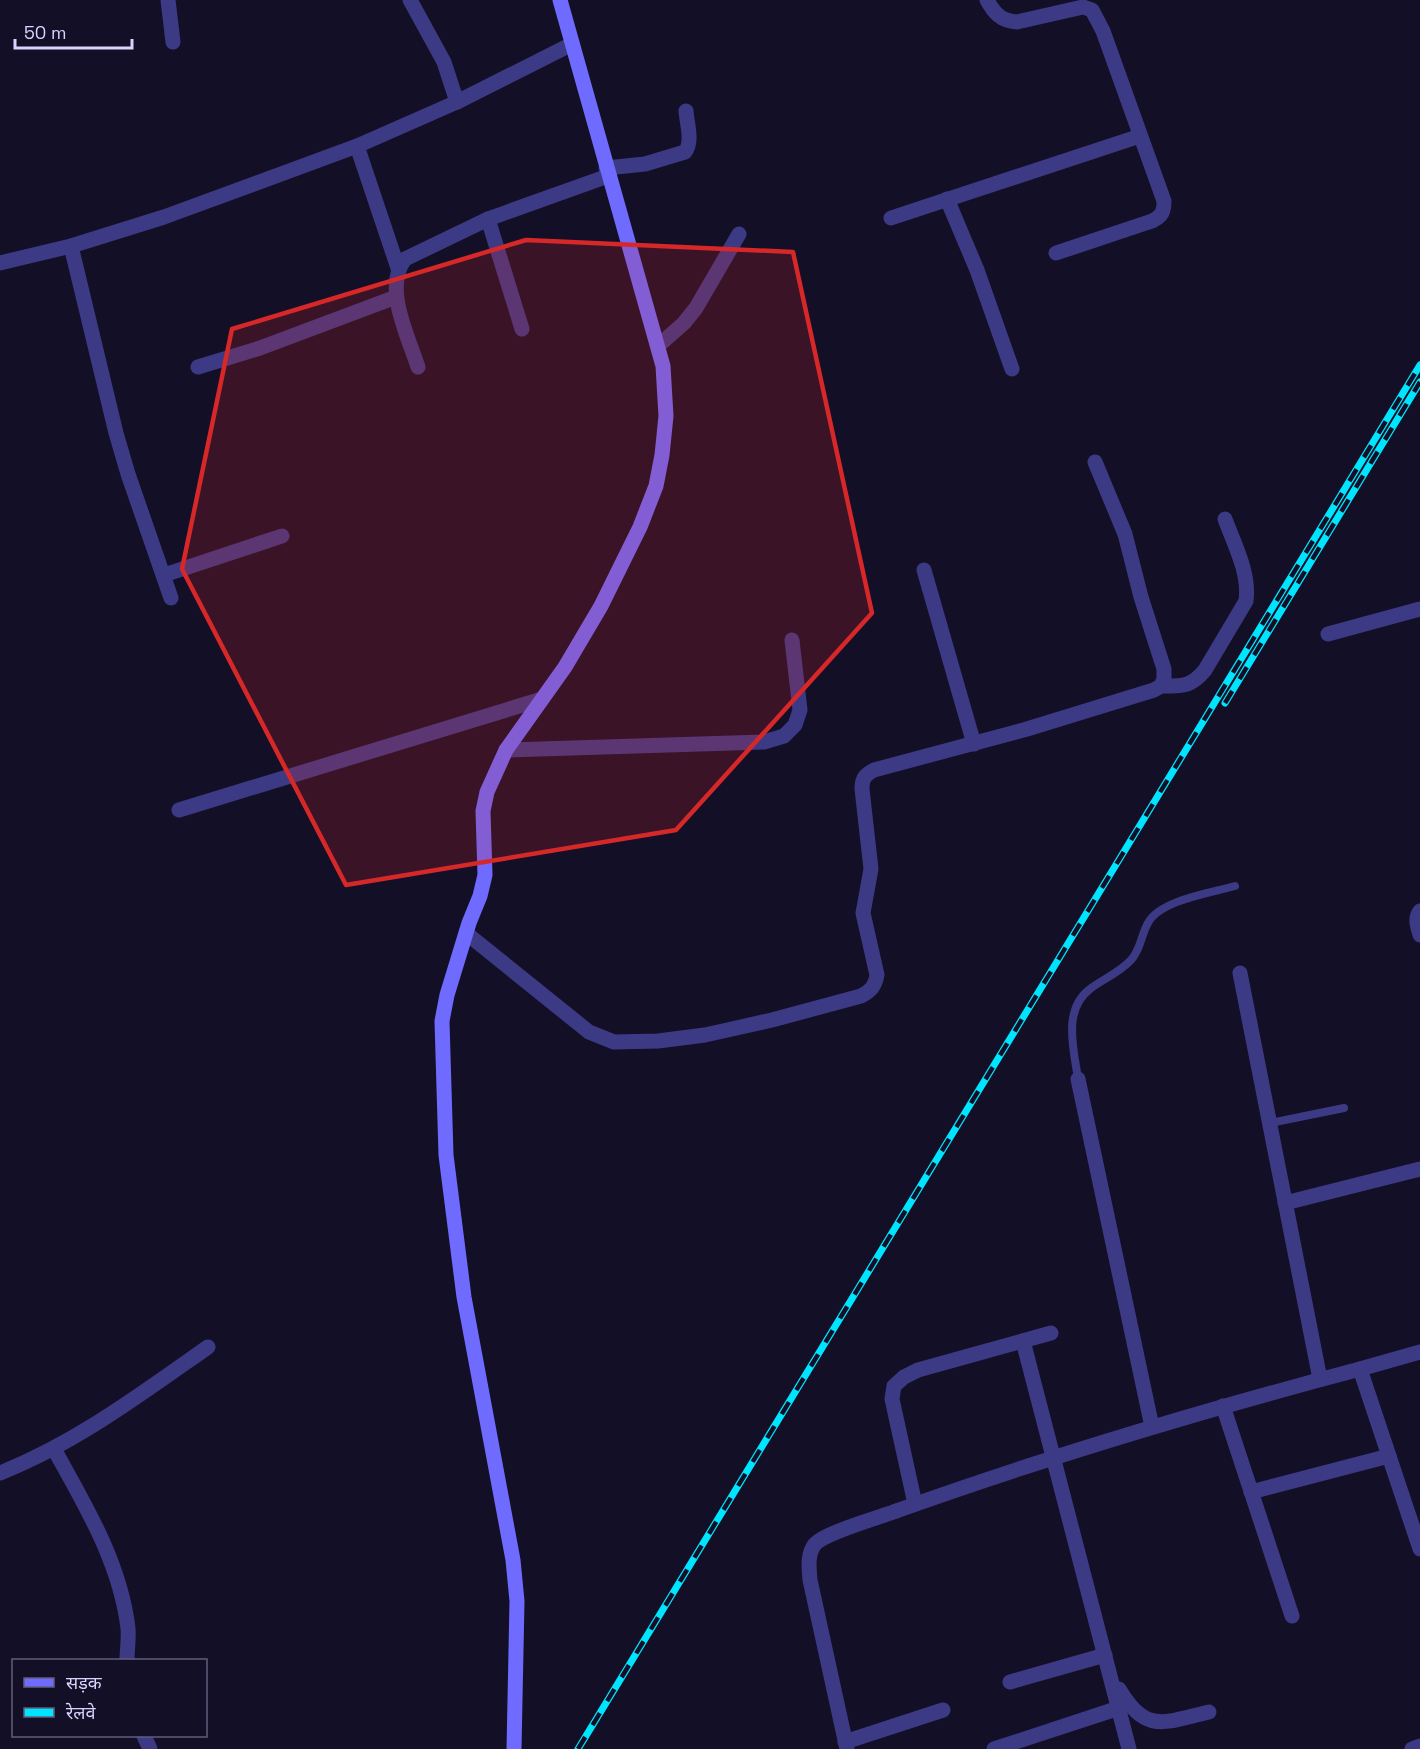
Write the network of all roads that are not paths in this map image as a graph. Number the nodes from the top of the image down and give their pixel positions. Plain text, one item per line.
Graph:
1 (168, 0) edge
2 (410, 0) edge
3 (560, 0) edge
4 (987, 0) edge
5 (173, 42) dead end
6 (572, 44) junction
7 (457, 102) junction
8 (686, 111) dead end
9 (1140, 136) junction
10 (357, 146) junction
11 (607, 172) junction
12 (947, 199) junction
13 (891, 218) dead end
14 (488, 219) junction
15 (739, 234) dead end
16 (71, 246) junction
17 (1056, 253) dead end
18 (0, 263) edge
19 (398, 268) junction
20 (396, 297) junction
21 (522, 329) dead end
22 (658, 346) junction
23 (198, 367) dead end
24 (418, 368) dead end
25 (1012, 369) dead end
26 (1095, 462) dead end
27 (1225, 519) dead end
28 (282, 536) dead end
29 (924, 570) dead end
30 (164, 575) junction
31 (171, 598) dead end
32 (1420, 609) edge
33 (1328, 634) dead end
34 (792, 640) dead end
35 (1161, 686) junction
36 (542, 699) junction
37 (974, 744) junction
38 (506, 750) junction
39 (179, 810) dead end
40 (1235, 886) dead end
41 (1420, 911) edge
42 (466, 933) junction
43 (1420, 935) edge
44 (1240, 973) dead end
45 (1078, 1079) joint
46 (1344, 1108) dead end
47 (1270, 1123) junction
48 (1420, 1169) edge
49 (1286, 1203) junction
50 (1051, 1333) dead end
51 (1023, 1341) junction
52 (208, 1347) dead end
53 (1420, 1352) edge
54 (1360, 1369) junction
55 (1320, 1379) junction
56 (1223, 1407) junction
57 (1152, 1427) junction
58 (54, 1449) junction
59 (1389, 1456) junction
60 (1055, 1458) junction
61 (0, 1473) edge
62 (1251, 1491) junction
63 (915, 1504) junction
64 (1420, 1549) edge
65 (1292, 1616) dead end
66 (1105, 1655) junction
67 (127, 1659) edge
68 (1110, 1674) junction
69 (1010, 1682) dead end
70 (1119, 1708) junction
71 (943, 1710) dead end
72 (1209, 1712) dead end
73 (846, 1745) edge
74 (1420, 1746) edge
75 (514, 1749) edge
76 (994, 1749) edge
77 (1129, 1749) edge
78 (1412, 1749) edge

1 - 5 street
2 - 7 street
3 - 6 street
4 - 9 street
6 - 7 street
6 - 11 street
7 - 10 street
8 - 11 street
9 - 12 street
9 - 17 street
10 - 16 street
10 - 19 street
11 - 14 street
11 - 22 street
12 - 13 street
12 - 25 street
14 - 19 street
14 - 21 street
15 - 22 street
16 - 18 street
16 - 30 street
19 - 20 street
20 - 23 street
20 - 24 street
22 - 36 street
26 - 35 street
27 - 35 street
28 - 30 street
29 - 37 street
30 - 31 street
32 - 33 street
34 - 38 street
35 - 37 street
36 - 38 street
36 - 39 street
37 - 42 street
38 - 42 street
40 - 45 lane
41 - 43 street
42 - 75 street
44 - 47 street
45 - 57 street
46 - 47 lane
47 - 49 street
48 - 49 street
49 - 55 street
50 - 51 street
51 - 60 street
51 - 63 street
52 - 58 street
53 - 54 street
54 - 55 street
54 - 59 street
55 - 56 street
56 - 57 street
56 - 62 street
57 - 60 street
58 - 61 street
58 - 67 street
59 - 62 street
59 - 64 street
60 - 63 street
60 - 66 street
62 - 65 street
63 - 73 street
66 - 68 street
66 - 69 street
68 - 70 street
68 - 72 street
70 - 76 street
70 - 77 street
71 - 73 street
74 - 78 street

